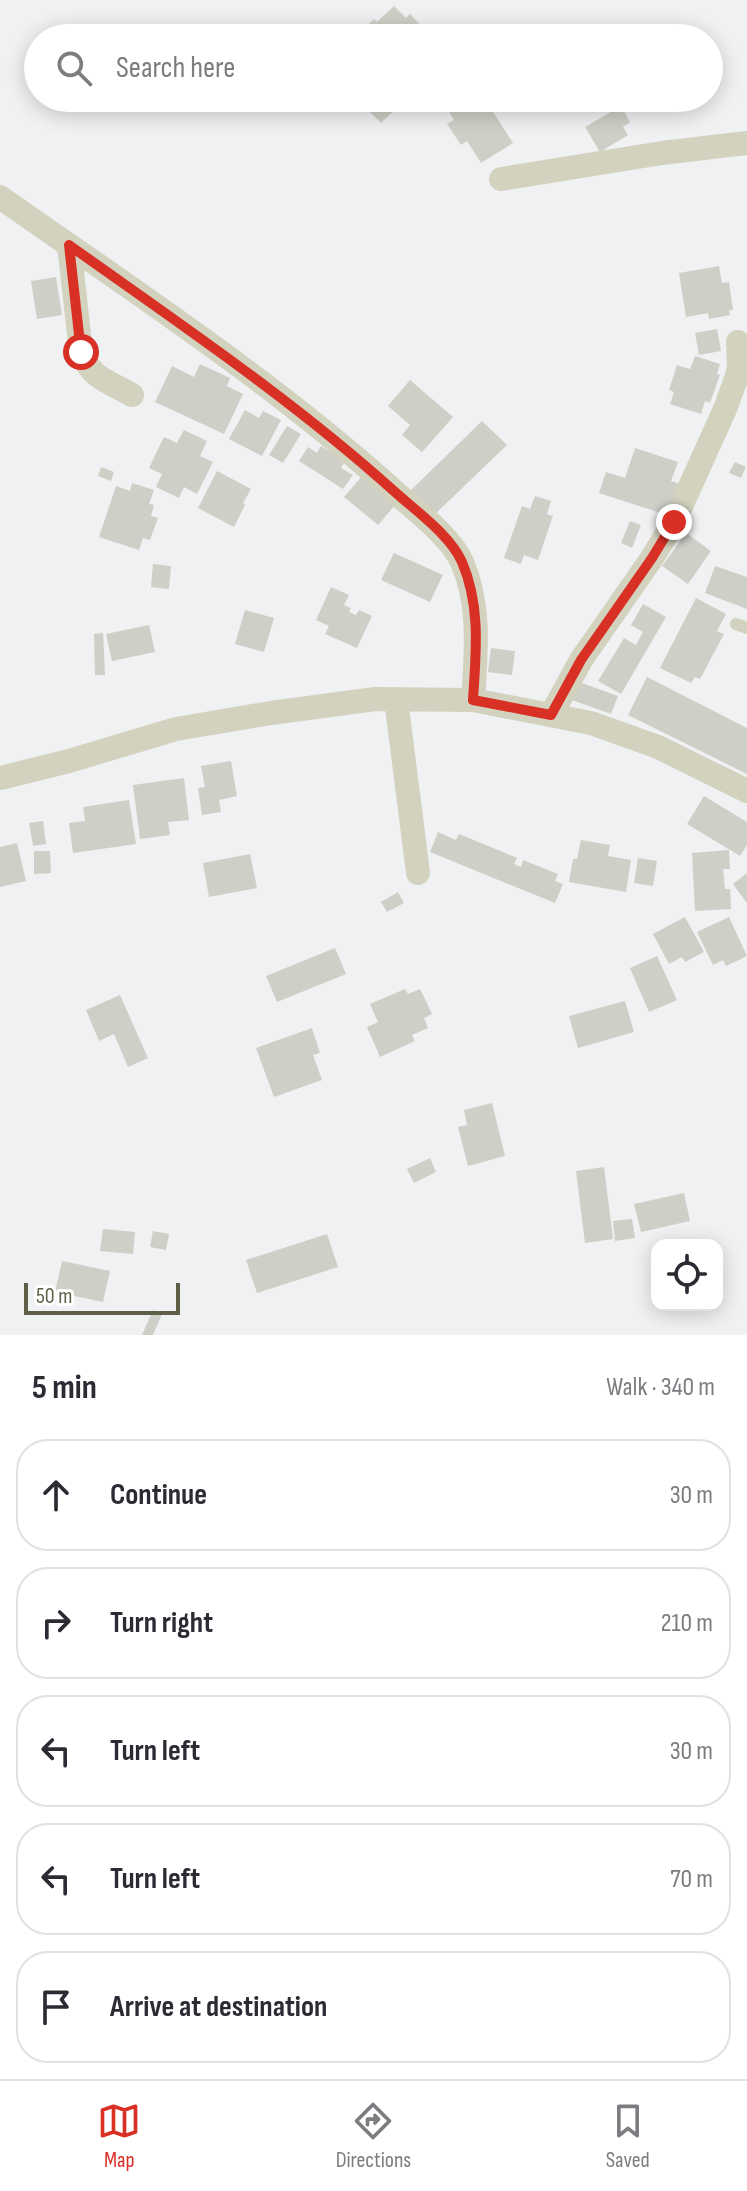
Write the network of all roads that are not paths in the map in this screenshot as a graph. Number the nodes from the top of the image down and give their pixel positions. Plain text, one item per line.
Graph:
1 (747, 143) edge
2 (501, 179) dead end
3 (0, 197) edge
4 (69, 245) junction
5 (738, 342) dead end
6 (132, 395) dead end
7 (396, 699) junction
8 (473, 700) junction
9 (551, 715) junction
10 (1, 773) edge
11 (747, 791) edge
12 (418, 873) dead end

1 - 2 street
3 - 4 street
4 - 6 street
4 - 8 street
5 - 9 street
7 - 8 street
7 - 10 street
7 - 12 street
8 - 9 street
9 - 11 street

